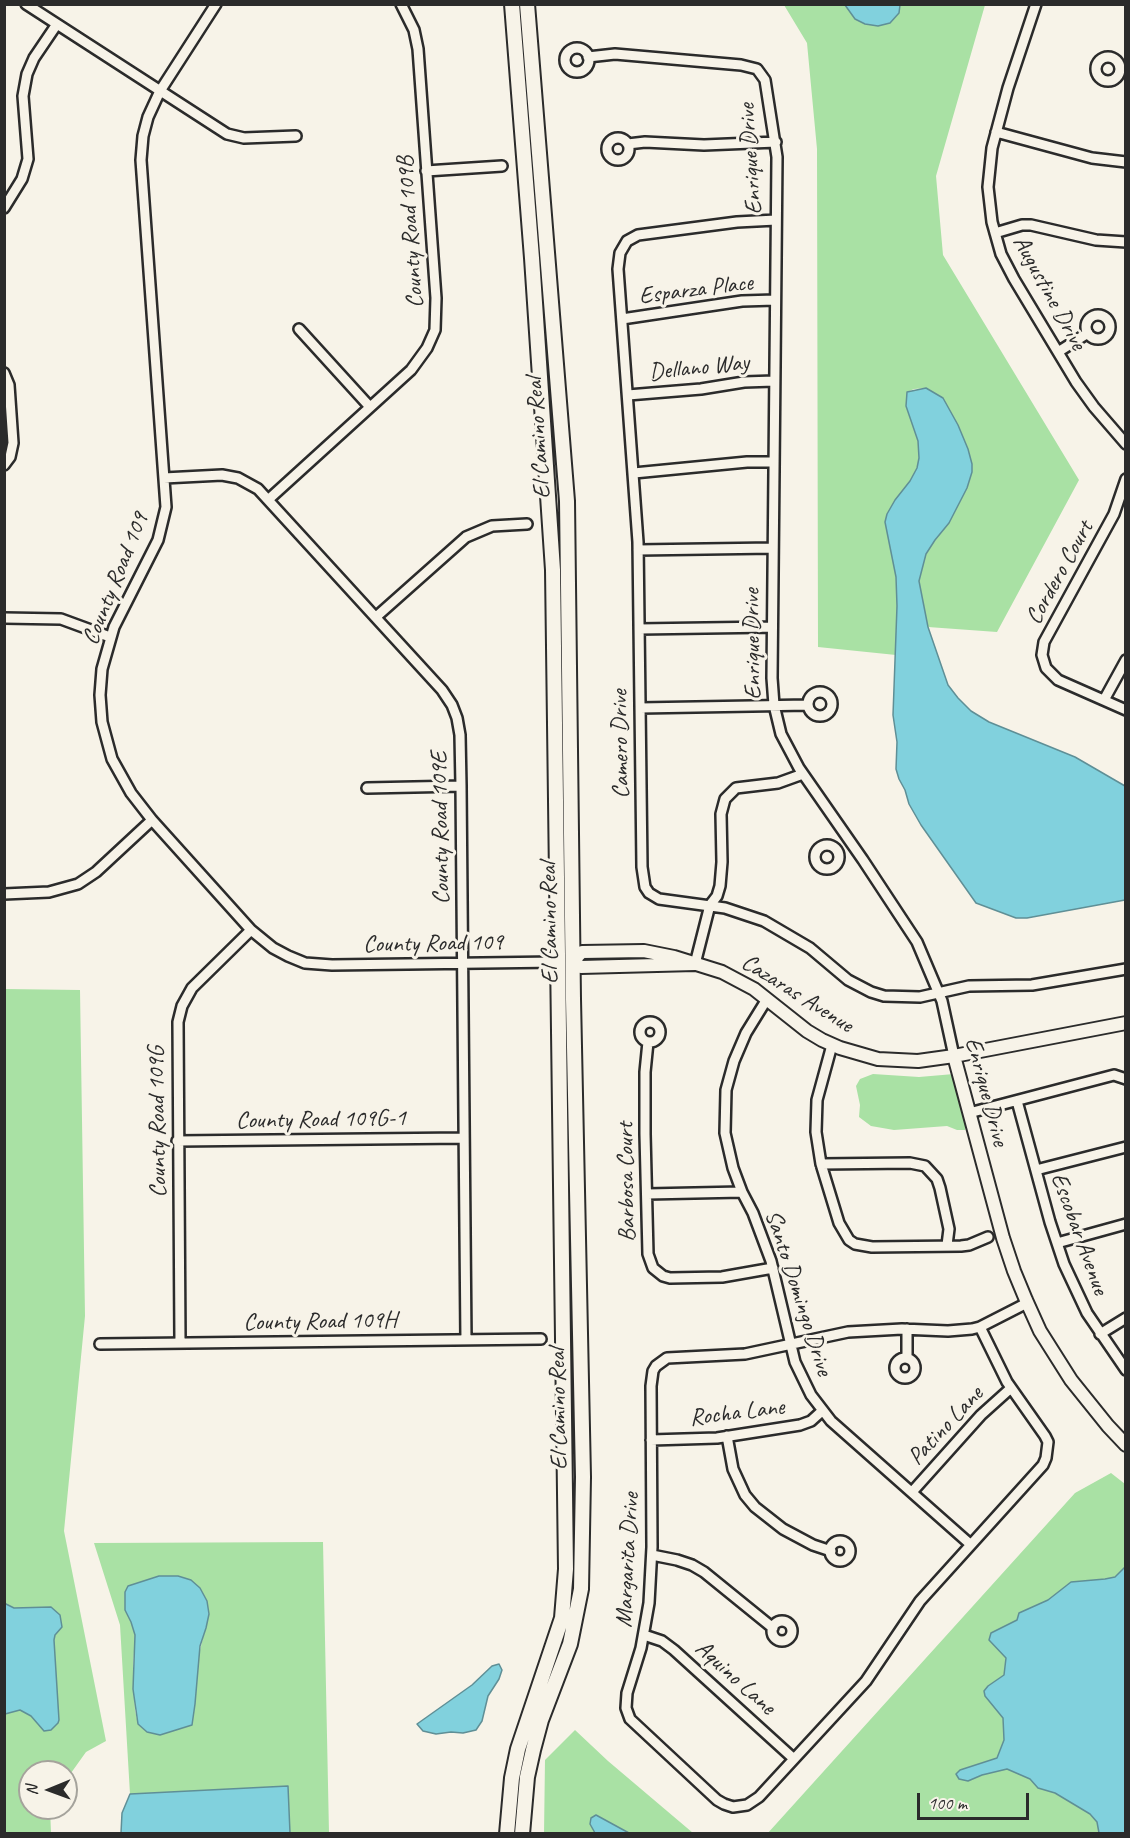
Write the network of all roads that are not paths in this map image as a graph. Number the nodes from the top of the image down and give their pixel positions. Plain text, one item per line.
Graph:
1 (26, 4) edge
2 (216, 4) edge
3 (401, 4) edge
4 (512, 4) edge
5 (527, 4) edge
6 (1036, 4) edge
7 (57, 24) junction
8 (588, 57) dead end
9 (160, 92) junction
10 (996, 132) junction
11 (296, 136) dead end
12 (776, 142) junction
13 (628, 144) dead end
14 (1125, 162) edge
15 (502, 166) dead end
16 (426, 171) junction
17 (4, 208) edge
18 (776, 220) junction
19 (995, 233) junction
20 (1125, 242) edge
21 (775, 300) junction
22 (622, 319) junction
23 (299, 329) dead end
24 (1088, 333) dead end
25 (1058, 352) junction
26 (4, 373) edge
27 (774, 381) junction
28 (628, 395) junction
29 (370, 407) junction
30 (1125, 444) edge
31 (773, 462) junction
32 (4, 465) edge
33 (634, 474) junction
34 (164, 478) junction
35 (1125, 479) edge
36 (269, 499) junction
37 (527, 524) dead end
38 (773, 548) junction
39 (638, 550) junction
40 (376, 617) junction
41 (4, 618) edge
42 (772, 627) junction
43 (639, 629) junction
44 (110, 637) junction
45 (1125, 660) edge
46 (1104, 700) junction
47 (774, 705) junction
48 (808, 705) dead end
49 (640, 708) junction
50 (1125, 710) edge
51 (803, 774) junction
52 (461, 786) junction
53 (367, 788) dead end
54 (152, 820) junction
55 (849, 840) junction
56 (837, 850) dead end
57 (4, 894) edge
58 (710, 905) junction
59 (251, 930) junction
60 (573, 961) junction
61 (557, 962) junction
62 (462, 964) junction
63 (695, 964) junction
64 (1125, 969) edge
65 (939, 993) junction
66 (767, 999) junction
67 (1125, 1023) edge
68 (648, 1042) dead end
69 (832, 1045) junction
70 (954, 1056) junction
71 (1125, 1079) edge
72 (1017, 1101) junction
73 (969, 1113) junction
74 (464, 1138) junction
75 (177, 1141) junction
76 (1125, 1148) edge
77 (821, 1164) junction
78 (1036, 1170) junction
79 (742, 1192) junction
80 (647, 1194) junction
81 (1125, 1224) edge
82 (988, 1237) dead end
83 (1057, 1243) junction
84 (947, 1245) junction
85 (773, 1268) junction
86 (1027, 1304) junction
87 (1125, 1318) edge
88 (980, 1327) junction
89 (906, 1329) junction
90 (1100, 1334) junction
91 (541, 1339) dead end
92 (466, 1340) junction
93 (180, 1343) junction
94 (100, 1344) dead end
95 (790, 1344) junction
96 (907, 1358) dead end
97 (1125, 1370) edge
98 (1011, 1388) junction
99 (822, 1411) junction
100 (727, 1436) junction
101 (651, 1440) junction
102 (1125, 1445) edge
103 (912, 1492) junction
104 (970, 1544) junction
105 (831, 1551) dead end
106 (652, 1555) junction
107 (773, 1628) dead end
108 (644, 1635) junction
109 (794, 1759) junction
110 (507, 1833) edge
111 (522, 1833) edge

1 - 7 street
2 - 9 street, County Road 109
3 - 16 street, County Road 109B
4 - 61 main road, El Camino Real
5 - 60 main road, El Camino Real
6 - 10 street, Augustine Drive
7 - 9 street
7 - 17 street
8 - 12 street, Enrique Drive
9 - 11 street
9 - 34 street, County Road 109
10 - 14 street
10 - 19 street, Augustine Drive
12 - 13 street
12 - 18 street, Enrique Drive
15 - 16 street
16 - 29 street, County Road 109B
18 - 21 street, Enrique Drive
18 - 22 street, Camero Drive
19 - 20 street
19 - 25 street, Augustine Drive
21 - 22 street, Esparza Place
21 - 27 street, Enrique Drive
22 - 28 street, Camero Drive
23 - 29 street
24 - 25 street
25 - 30 street, Augustine Drive
26 - 32 street
27 - 28 street, Dellano Way
27 - 31 street, Enrique Drive
28 - 33 street, Camero Drive
29 - 36 street, County Road 109B
31 - 33 street
31 - 38 street, Enrique Drive
33 - 39 street, Camero Drive
34 - 36 street, County Road 109E
34 - 44 street, County Road 109
35 - 46 street, Cordero Court
36 - 40 street, County Road 109E
37 - 40 street
38 - 39 street
38 - 42 street, Enrique Drive
39 - 43 street, Camero Drive
40 - 52 street, County Road 109E
41 - 44 street
42 - 43 street
42 - 47 street, Enrique Drive
43 - 49 street, Camero Drive
44 - 54 street, County Road 109
45 - 46 street
46 - 50 street, Cordero Court
47 - 48 street
47 - 49 street
47 - 51 street, Enrique Drive
49 - 58 street, Camero Drive
51 - 55 street, Enrique Drive
51 - 58 street
52 - 53 street
52 - 62 street, County Road 109E
54 - 57 street
54 - 59 street, County Road 109
55 - 56 street
55 - 65 street, Enrique Drive
58 - 63 street
58 - 65 street, Camero Drive
59 - 62 street, County Road 109
59 - 75 street, County Road 109G
60 - 61 main road
60 - 63 street, Cazaras Avenue
60 - 111 main road, El Camino Real
61 - 62 street, County Road 109
61 - 110 main road, El Camino Real
62 - 74 street, County Road 109E
63 - 66 street, Cazaras Avenue
64 - 65 street, Camero Drive
65 - 70 street, Enrique Drive
66 - 69 street, Cazaras Avenue
66 - 79 street, Santo Domingo Drive
67 - 70 street, Cazaras Avenue
68 - 80 street, Barbosa Court
69 - 70 street, Cazaras Avenue
69 - 77 street
70 - 73 street, Enrique Drive
71 - 72 street
72 - 73 street
72 - 78 street, Escobar Avenue
73 - 86 street, Enrique Drive
74 - 75 street, County Road 109G-1
74 - 92 street, County Road 109E
75 - 93 street, County Road 109G
76 - 78 street
77 - 84 street
77 - 84 street
78 - 83 street, Escobar Avenue
79 - 80 street
79 - 85 street, Santo Domingo Drive
80 - 85 street, Barbosa Court
81 - 83 street
82 - 84 street
83 - 90 street, Escobar Avenue
85 - 95 street, Santo Domingo Drive
86 - 88 street, Margarita Drive
86 - 102 street, Enrique Drive
87 - 90 street
88 - 89 street, Margarita Drive
88 - 98 street, Margarita Drive
89 - 95 street, Margarita Drive
89 - 96 street
90 - 97 street, Escobar Avenue
91 - 92 street, County Road 109H
92 - 93 street, County Road 109H
93 - 94 street, County Road 109H
95 - 99 street, Santo Domingo Drive
95 - 101 street, Margarita Drive
98 - 103 street, Patino Lane
98 - 104 street, Margarita Drive
99 - 100 street, Rocha Lane
99 - 103 street, Santo Domingo Drive
100 - 101 street, Rocha Lane
100 - 105 street
101 - 106 street, Margarita Drive
103 - 104 street, Santo Domingo Drive
104 - 109 street, Margarita Drive
106 - 107 street
106 - 108 street, Margarita Drive
108 - 109 street, Aquino Lane
108 - 109 street, Margarita Drive

